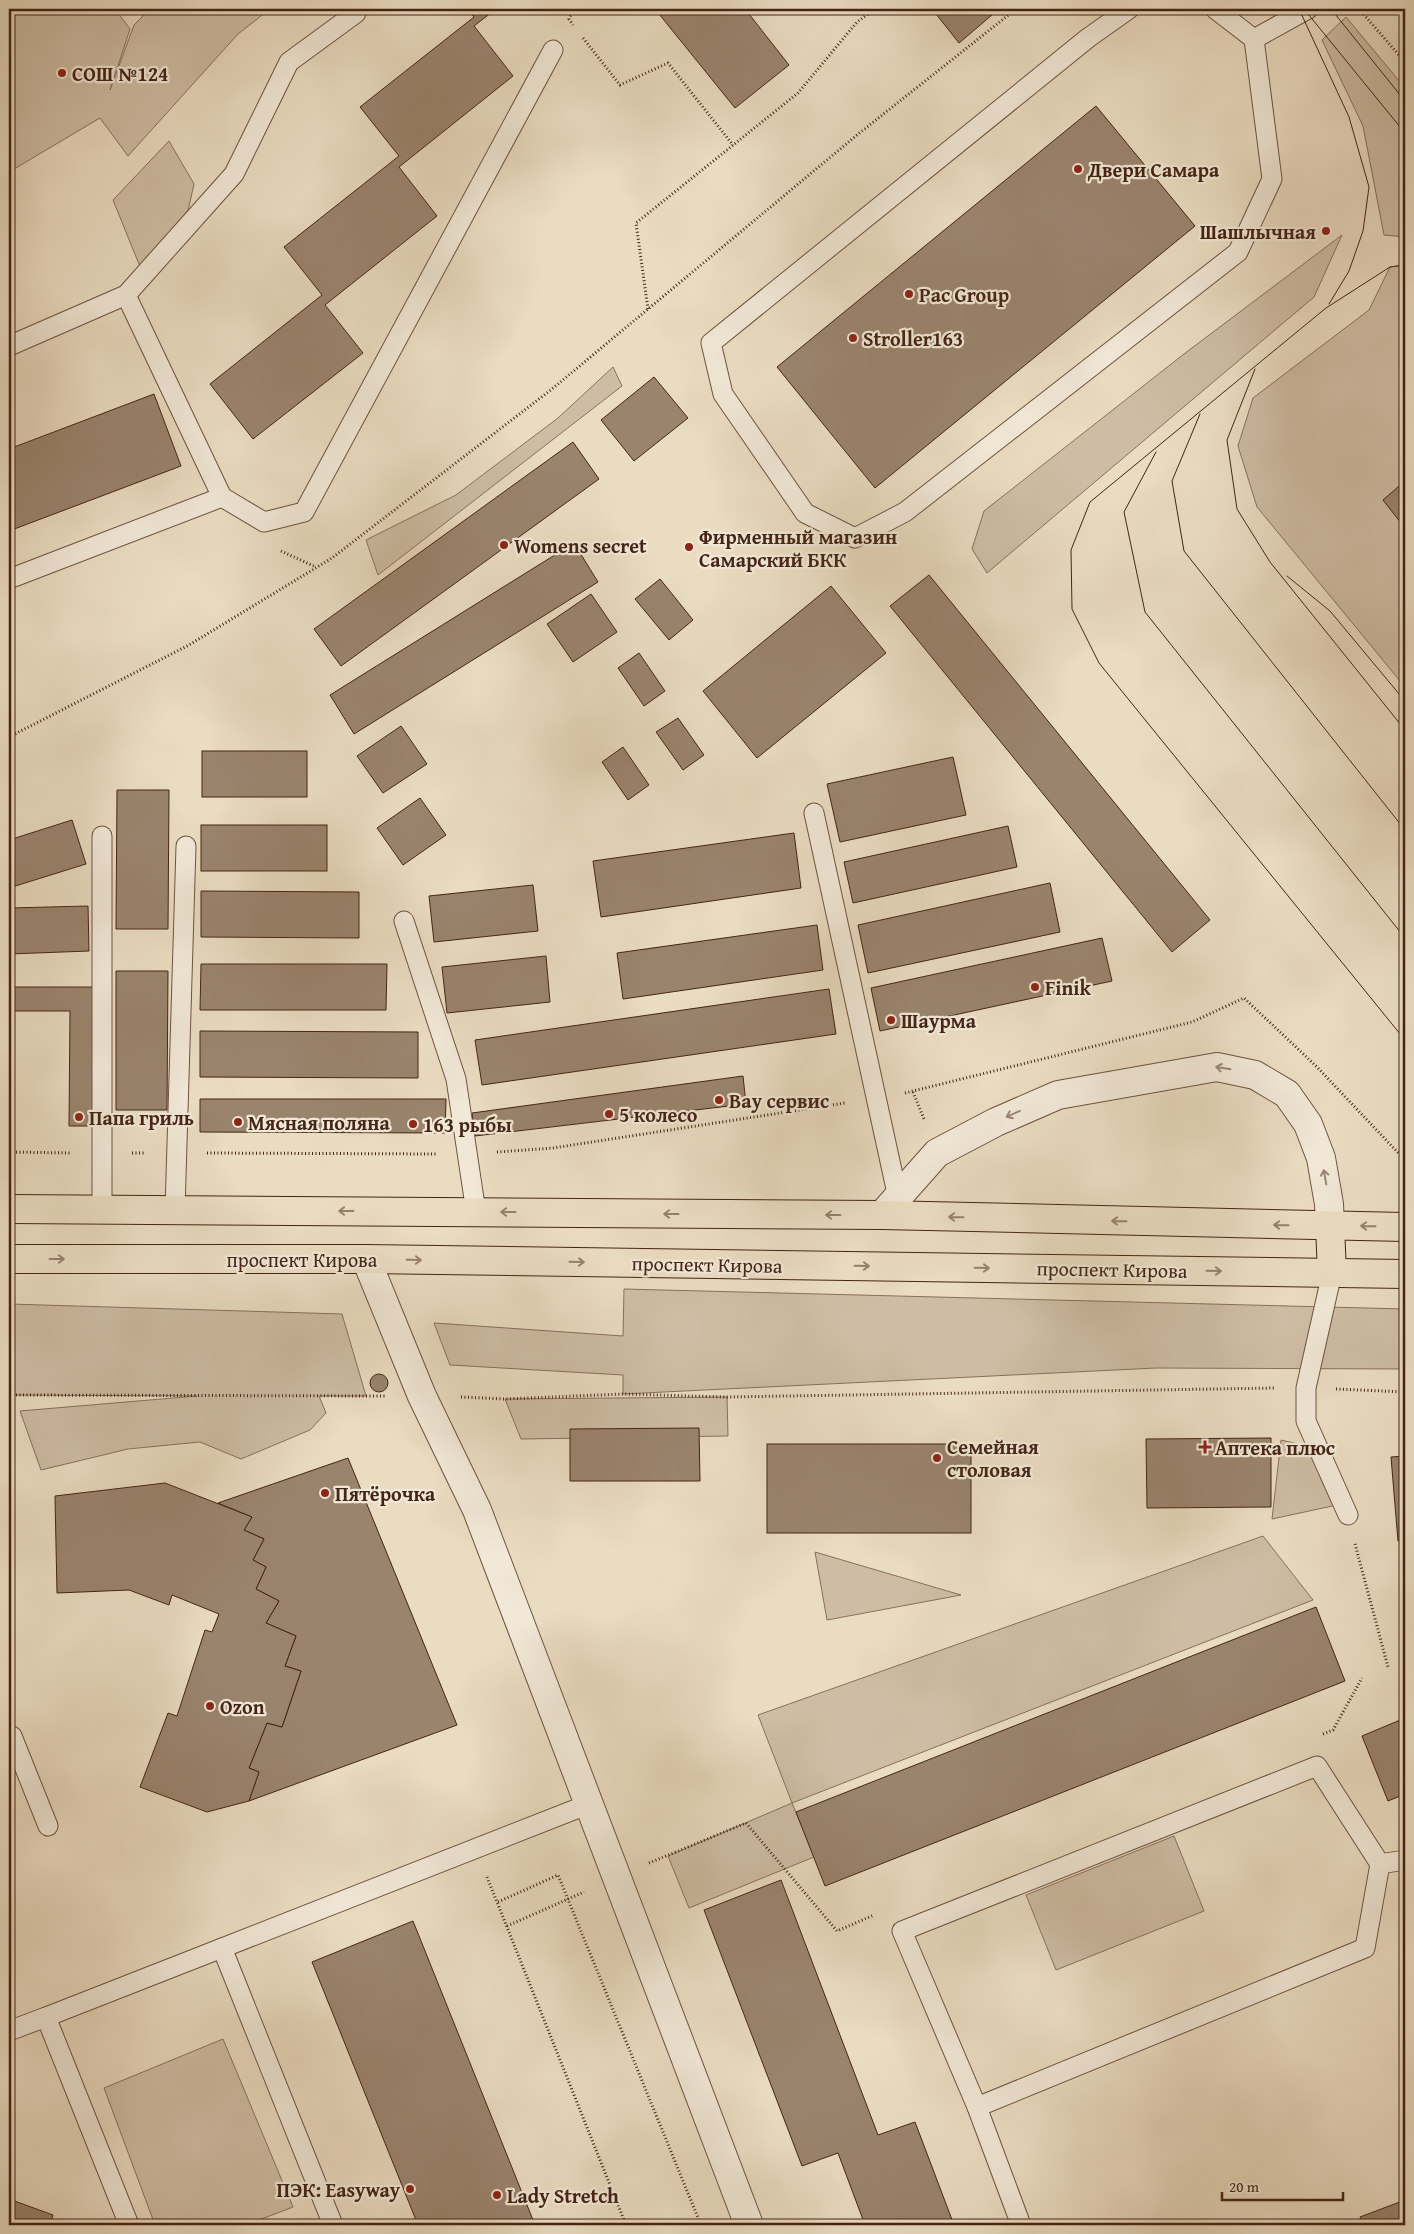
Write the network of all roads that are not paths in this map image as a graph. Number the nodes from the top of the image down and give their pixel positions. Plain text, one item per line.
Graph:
1 (357, 9) edge
2 (1129, 9) edge
3 (1215, 9) edge
4 (1308, 9) edge
5 (1254, 40) junction
6 (553, 50) dead end
7 (126, 295) junction
8 (9, 346) edge
9 (222, 497) junction
10 (9, 579) edge
11 (814, 813) dead end
12 (102, 836) dead end
13 (186, 846) dead end
14 (404, 922) dead end
15 (890, 1206) junction
16 (9, 1209) edge
17 (102, 1210) junction
18 (175, 1210) junction
19 (476, 1212) junction
20 (1330, 1226) junction
21 (1405, 1227) edge
22 (9, 1259) edge
23 (366, 1259) junction
24 (1332, 1273) junction
25 (1405, 1274) edge
26 (1348, 1515) road end
27 (9, 1737) edge
28 (589, 1804) junction
29 (48, 1826) dead end
30 (1405, 1860) edge
31 (1380, 1864) junction
32 (222, 1948) junction
33 (46, 2017) junction
34 (9, 2032) edge
35 (977, 2107) junction
36 (129, 2225) edge
37 (333, 2225) edge
38 (749, 2225) edge
39 (1021, 2225) edge

1 - 7 lane
2 - 5 lane
3 - 5 lane
4 - 5 lane
6 - 9 lane
7 - 8 lane
7 - 9 lane
9 - 10 lane
11 - 15 lane
12 - 17 lane
13 - 18 lane
14 - 19 lane
15 -> 19 main road
20 -> 15 main road
20 -> 15 street
16 - 17 main road
17 - 18 main road
19 -> 18 main road
21 -> 20 main road
20 - 24 main road
22 -> 23 main road, проспект Кирова
23 -> 24 main road, проспект Кирова
23 - 28 street
24 - 25 main road, проспект Кирова
24 - 26 lane
27 - 29 lane
28 - 32 lane
28 - 38 street
30 - 31 lane
31 - 35 lane
31 - 35 lane
32 - 33 lane
32 - 37 lane
33 - 34 lane
33 - 36 lane
35 - 39 lane

